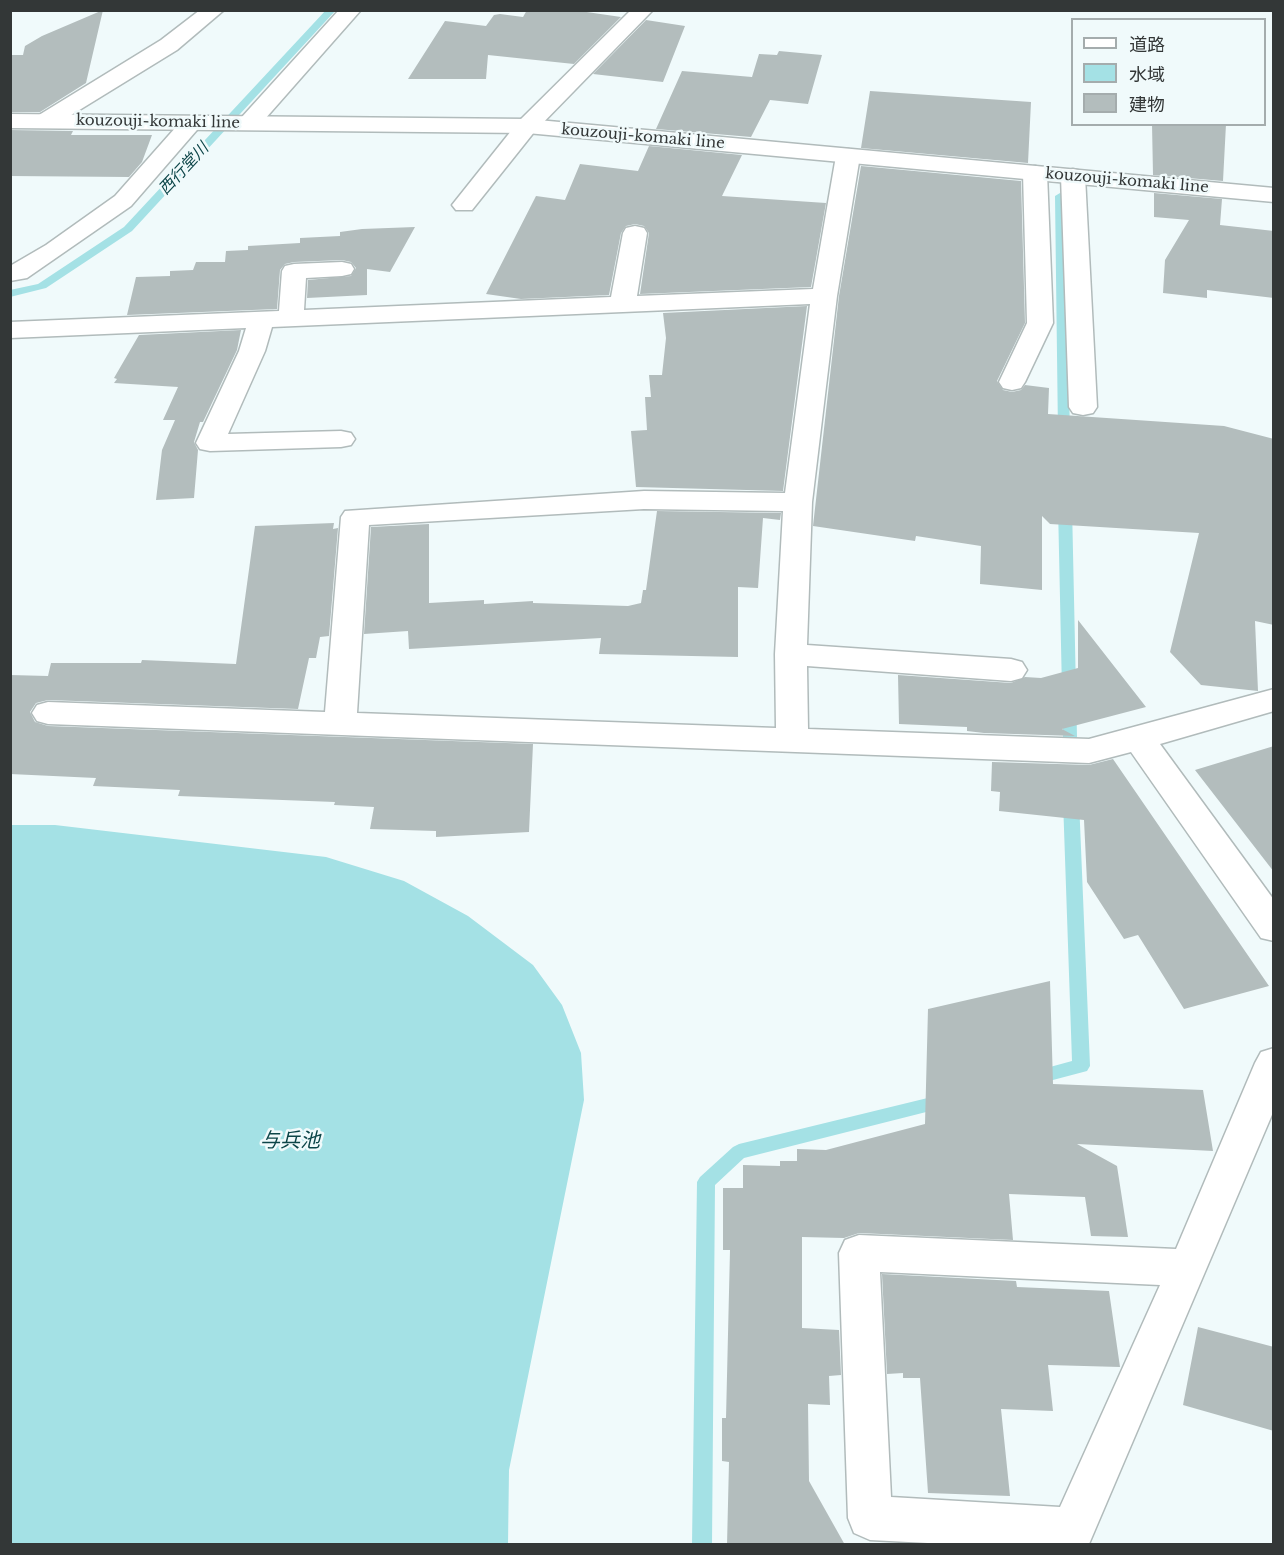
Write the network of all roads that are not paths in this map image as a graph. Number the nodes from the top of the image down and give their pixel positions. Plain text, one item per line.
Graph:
1 (213, 10) edge
2 (351, 10) edge
3 (643, 10) edge
4 (47, 120) junction
5 (10, 121) edge
6 (197, 123) junction
7 (245, 123) junction
8 (527, 126) junction
9 (848, 156) junction
10 (1035, 173) junction
11 (1073, 176) junction
12 (1274, 195) edge
13 (464, 205) dead end
14 (635, 233) dead end
15 (342, 268) dead end
16 (10, 274) edge
17 (824, 296) junction
18 (623, 304) junction
19 (291, 318) junction
20 (261, 320) junction
21 (10, 330) edge
22 (1012, 382) dead end
23 (1083, 407) dead end
24 (341, 439) dead end
25 (798, 502) junction
26 (791, 654) junction
27 (1011, 670) dead end
28 (1274, 700) edge
29 (48, 713) dead end
30 (340, 723) junction
31 (1138, 739) junction
32 (792, 740) junction
33 (1274, 928) edge
34 (1274, 1063) edge
35 (1188, 1268) junction

1 - 4 street
2 - 7 street
3 - 8 street
4 - 5 street, kouzouji-komaki line
4 - 6 street, kouzouji-komaki line
6 - 7 street, kouzouji-komaki line
6 - 16 street
7 - 8 street, kouzouji-komaki line
8 - 9 street, kouzouji-komaki line
8 - 13 street
9 - 10 street, kouzouji-komaki line
9 - 17 street
10 - 11 street, kouzouji-komaki line
10 - 22 street
11 - 12 street, kouzouji-komaki line
11 - 23 street
14 - 18 street
15 - 19 street
17 - 18 street
17 - 25 street
18 - 19 street
19 - 20 street
20 - 21 street
20 - 24 street
25 - 26 street
25 - 30 street
26 - 27 street
26 - 32 street
28 - 31 street
29 - 30 street
30 - 32 street
31 - 32 street
31 - 33 street
34 - 35 street
35 - 35 street

